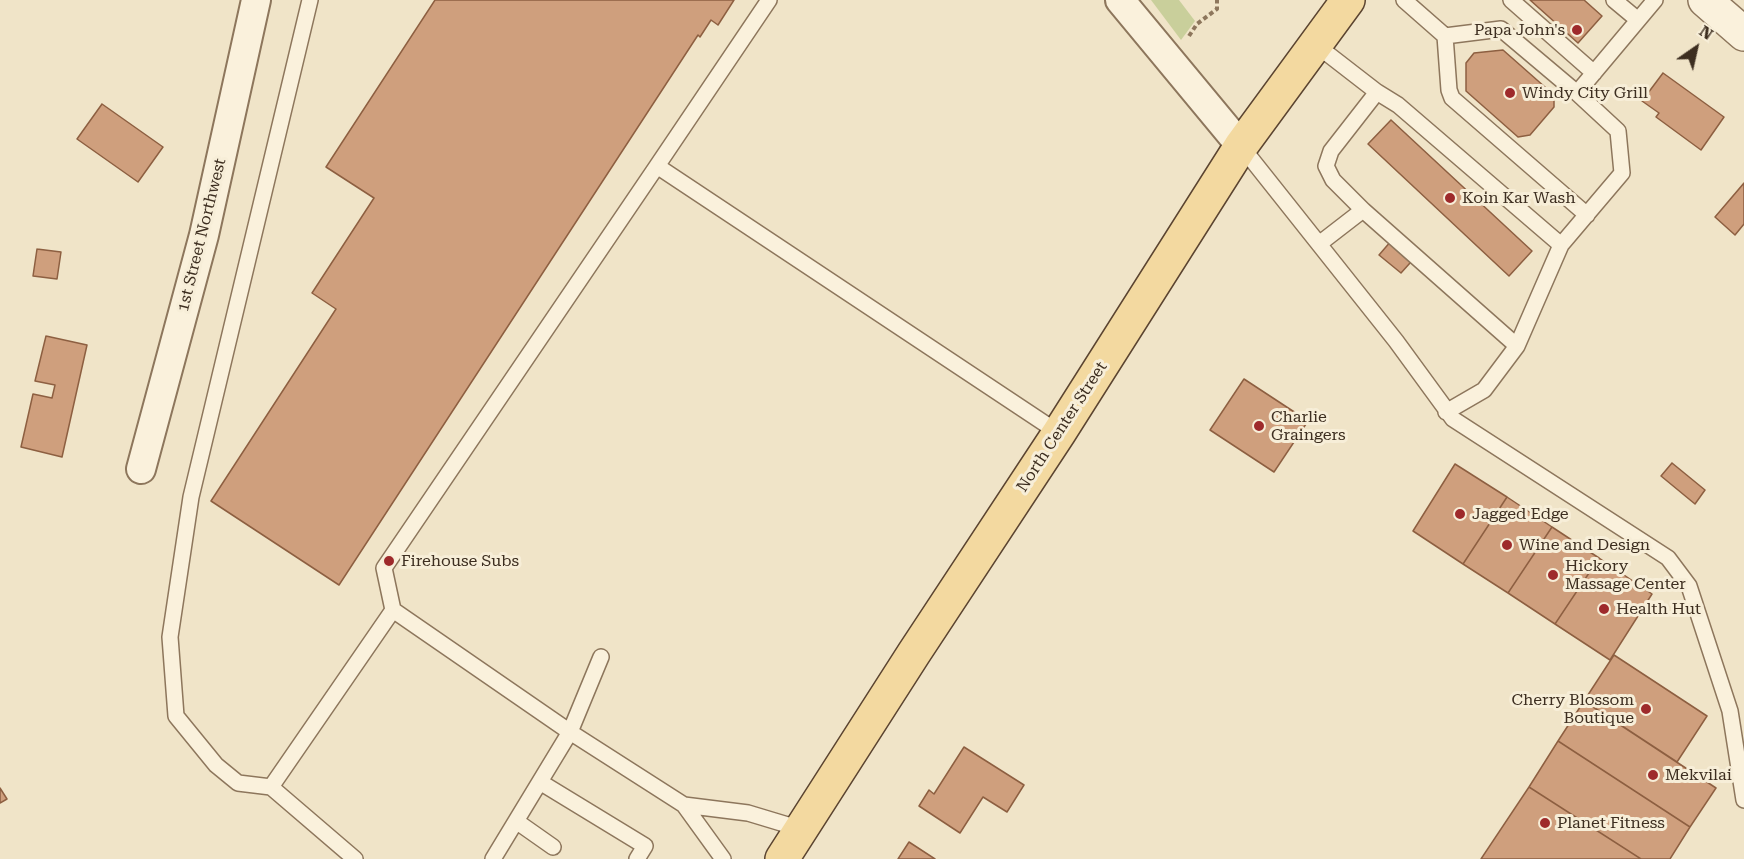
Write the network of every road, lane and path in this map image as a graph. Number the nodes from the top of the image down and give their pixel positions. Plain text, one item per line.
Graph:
1 (256, 0) edge
2 (310, 0) edge
3 (769, 0) edge
4 (1120, 0) edge
5 (1217, 0) edge
6 (1348, 0) edge
7 (1404, 0) edge
8 (1511, 0) edge
9 (1614, 0) edge
10 (1655, 0) edge
11 (1705, 0) edge
12 (1638, 20) junction
13 (1744, 34) edge
14 (1445, 36) junction
15 (1187, 39) dead end
16 (1315, 44) junction
17 (1594, 73) junction
18 (1377, 92) junction
19 (1577, 93) junction
20 (1241, 146) junction
21 (657, 166) junction
22 (1363, 210) junction
23 (1587, 215) junction
24 (1319, 244) junction
25 (1561, 245) junction
26 (1517, 346) junction
27 (1446, 412) junction
28 (1059, 433) junction
29 (141, 469) dead end
30 (393, 610) junction
31 (601, 657) dead end
32 (570, 732) junction
33 (540, 782) junction
34 (271, 788) junction
35 (1744, 800) edge
36 (684, 805) junction
37 (516, 821) junction
38 (801, 829) junction
39 (553, 847) dead end
40 (500, 856) edge
41 (355, 859) edge
42 (637, 859) edge
43 (723, 859) edge
44 (782, 859) edge

1 - 29 street, 1st Street Northwest
2 - 34 lane
3 - 21 lane
4 - 20 street
5 - 15 path
6 - 16 main road, North Center Street
7 - 14 lane
8 - 17 lane
9 - 12 lane
10 - 12 lane
11 - 13 street
12 - 17 lane
14 - 19 lane
14 - 23 lane
16 - 18 lane
16 - 20 main road, North Center Street
17 - 19 lane
18 - 22 lane
18 - 25 lane
19 - 23 lane
20 - 24 lane
20 - 28 main road, North Center Street
21 - 28 lane
21 - 30 lane
22 - 24 lane
22 - 26 lane
23 - 25 lane
24 - 27 lane
25 - 26 lane
26 - 27 lane
27 - 35 lane
28 - 38 main road, North Center Street
30 - 32 lane
30 - 34 lane
31 - 32 lane
32 - 33 lane
32 - 36 lane
33 - 37 lane
33 - 42 lane
34 - 41 lane
36 - 38 lane
36 - 43 lane
37 - 39 lane
37 - 40 lane
38 - 44 main road, North Center Street

